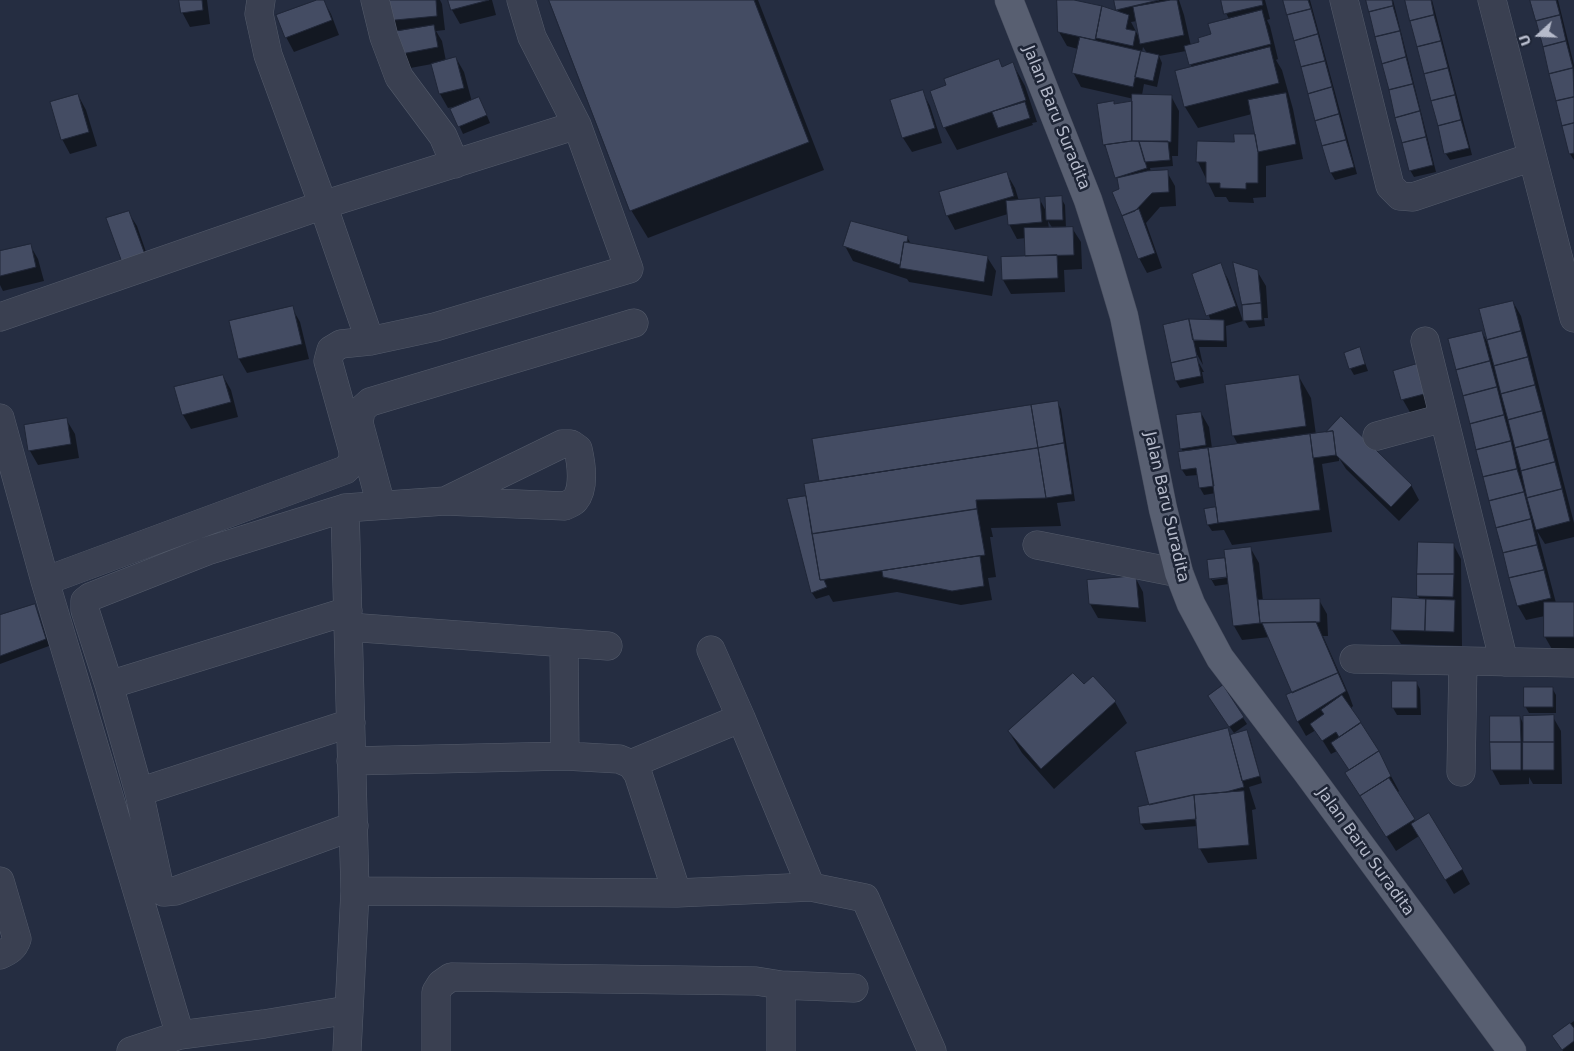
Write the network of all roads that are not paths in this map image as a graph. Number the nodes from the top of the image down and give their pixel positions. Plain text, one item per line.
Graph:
1 (261, 0) edge
2 (375, 0) edge
3 (521, 0) edge
4 (1009, 0) edge
5 (1344, 0) edge
6 (1492, 0) edge
7 (577, 125) junction
8 (1532, 157) junction
9 (455, 164) junction
10 (323, 205) junction
11 (0, 317) edge
12 (1574, 318) edge
13 (634, 323) dead end
14 (370, 341) junction
15 (1425, 341) dead end
16 (0, 418) edge
17 (1443, 418) junction
18 (1377, 436) dead end
19 (445, 501) dead end
20 (381, 506) junction
21 (345, 508) junction
22 (1038, 545) dead end
23 (1179, 572) junction
24 (46, 581) junction
25 (348, 619) junction
26 (564, 643) junction
27 (608, 646) dead end
28 (711, 650) dead end
29 (1354, 659) dead end
30 (1463, 661) junction
31 (1504, 662) junction
32 (1574, 663) edge
33 (109, 685) junction
34 (741, 718) junction
35 (351, 723) junction
36 (565, 756) junction
37 (351, 762) junction
38 (631, 764) junction
39 (1461, 772) dead end
40 (139, 792) junction
41 (354, 826) junction
42 (0, 881) edge
43 (811, 887) junction
44 (355, 891) junction
45 (676, 893) junction
46 (0, 955) edge
47 (780, 985) junction
48 (854, 988) dead end
49 (348, 1010) junction
50 (180, 1035) junction
51 (131, 1051) edge
52 (347, 1051) edge
53 (436, 1051) edge
54 (781, 1051) edge
55 (932, 1051) edge
56 (1512, 1051) edge

1 - 10 street
2 - 9 street
3 - 7 street
4 - 23 main road, Jalan Baru Suradita
5 - 8 street
6 - 8 street
7 - 9 street
7 - 14 street
8 - 12 street
9 - 10 street
10 - 11 street
10 - 14 street
13 - 20 street
14 - 24 street
15 - 17 street
16 - 24 street
17 - 18 street
17 - 31 street
19 - 20 street
20 - 21 street
21 - 25 street
21 - 33 street
22 - 23 street
23 - 56 main road, Jalan Baru Suradita
24 - 50 street
25 - 26 street
25 - 33 street
25 - 35 street
26 - 27 street
26 - 36 street
28 - 34 street
29 - 30 street
30 - 31 street
30 - 39 street
31 - 32 street
33 - 40 street
34 - 38 street
34 - 43 street
35 - 37 street
35 - 40 street
36 - 37 street
36 - 38 street
37 - 41 street
38 - 45 street
40 - 41 street
41 - 44 street
42 - 46 street
43 - 45 street
43 - 55 street
44 - 45 street
44 - 49 street
47 - 48 street
47 - 53 street
47 - 54 street
49 - 50 street
49 - 52 street
50 - 51 street

